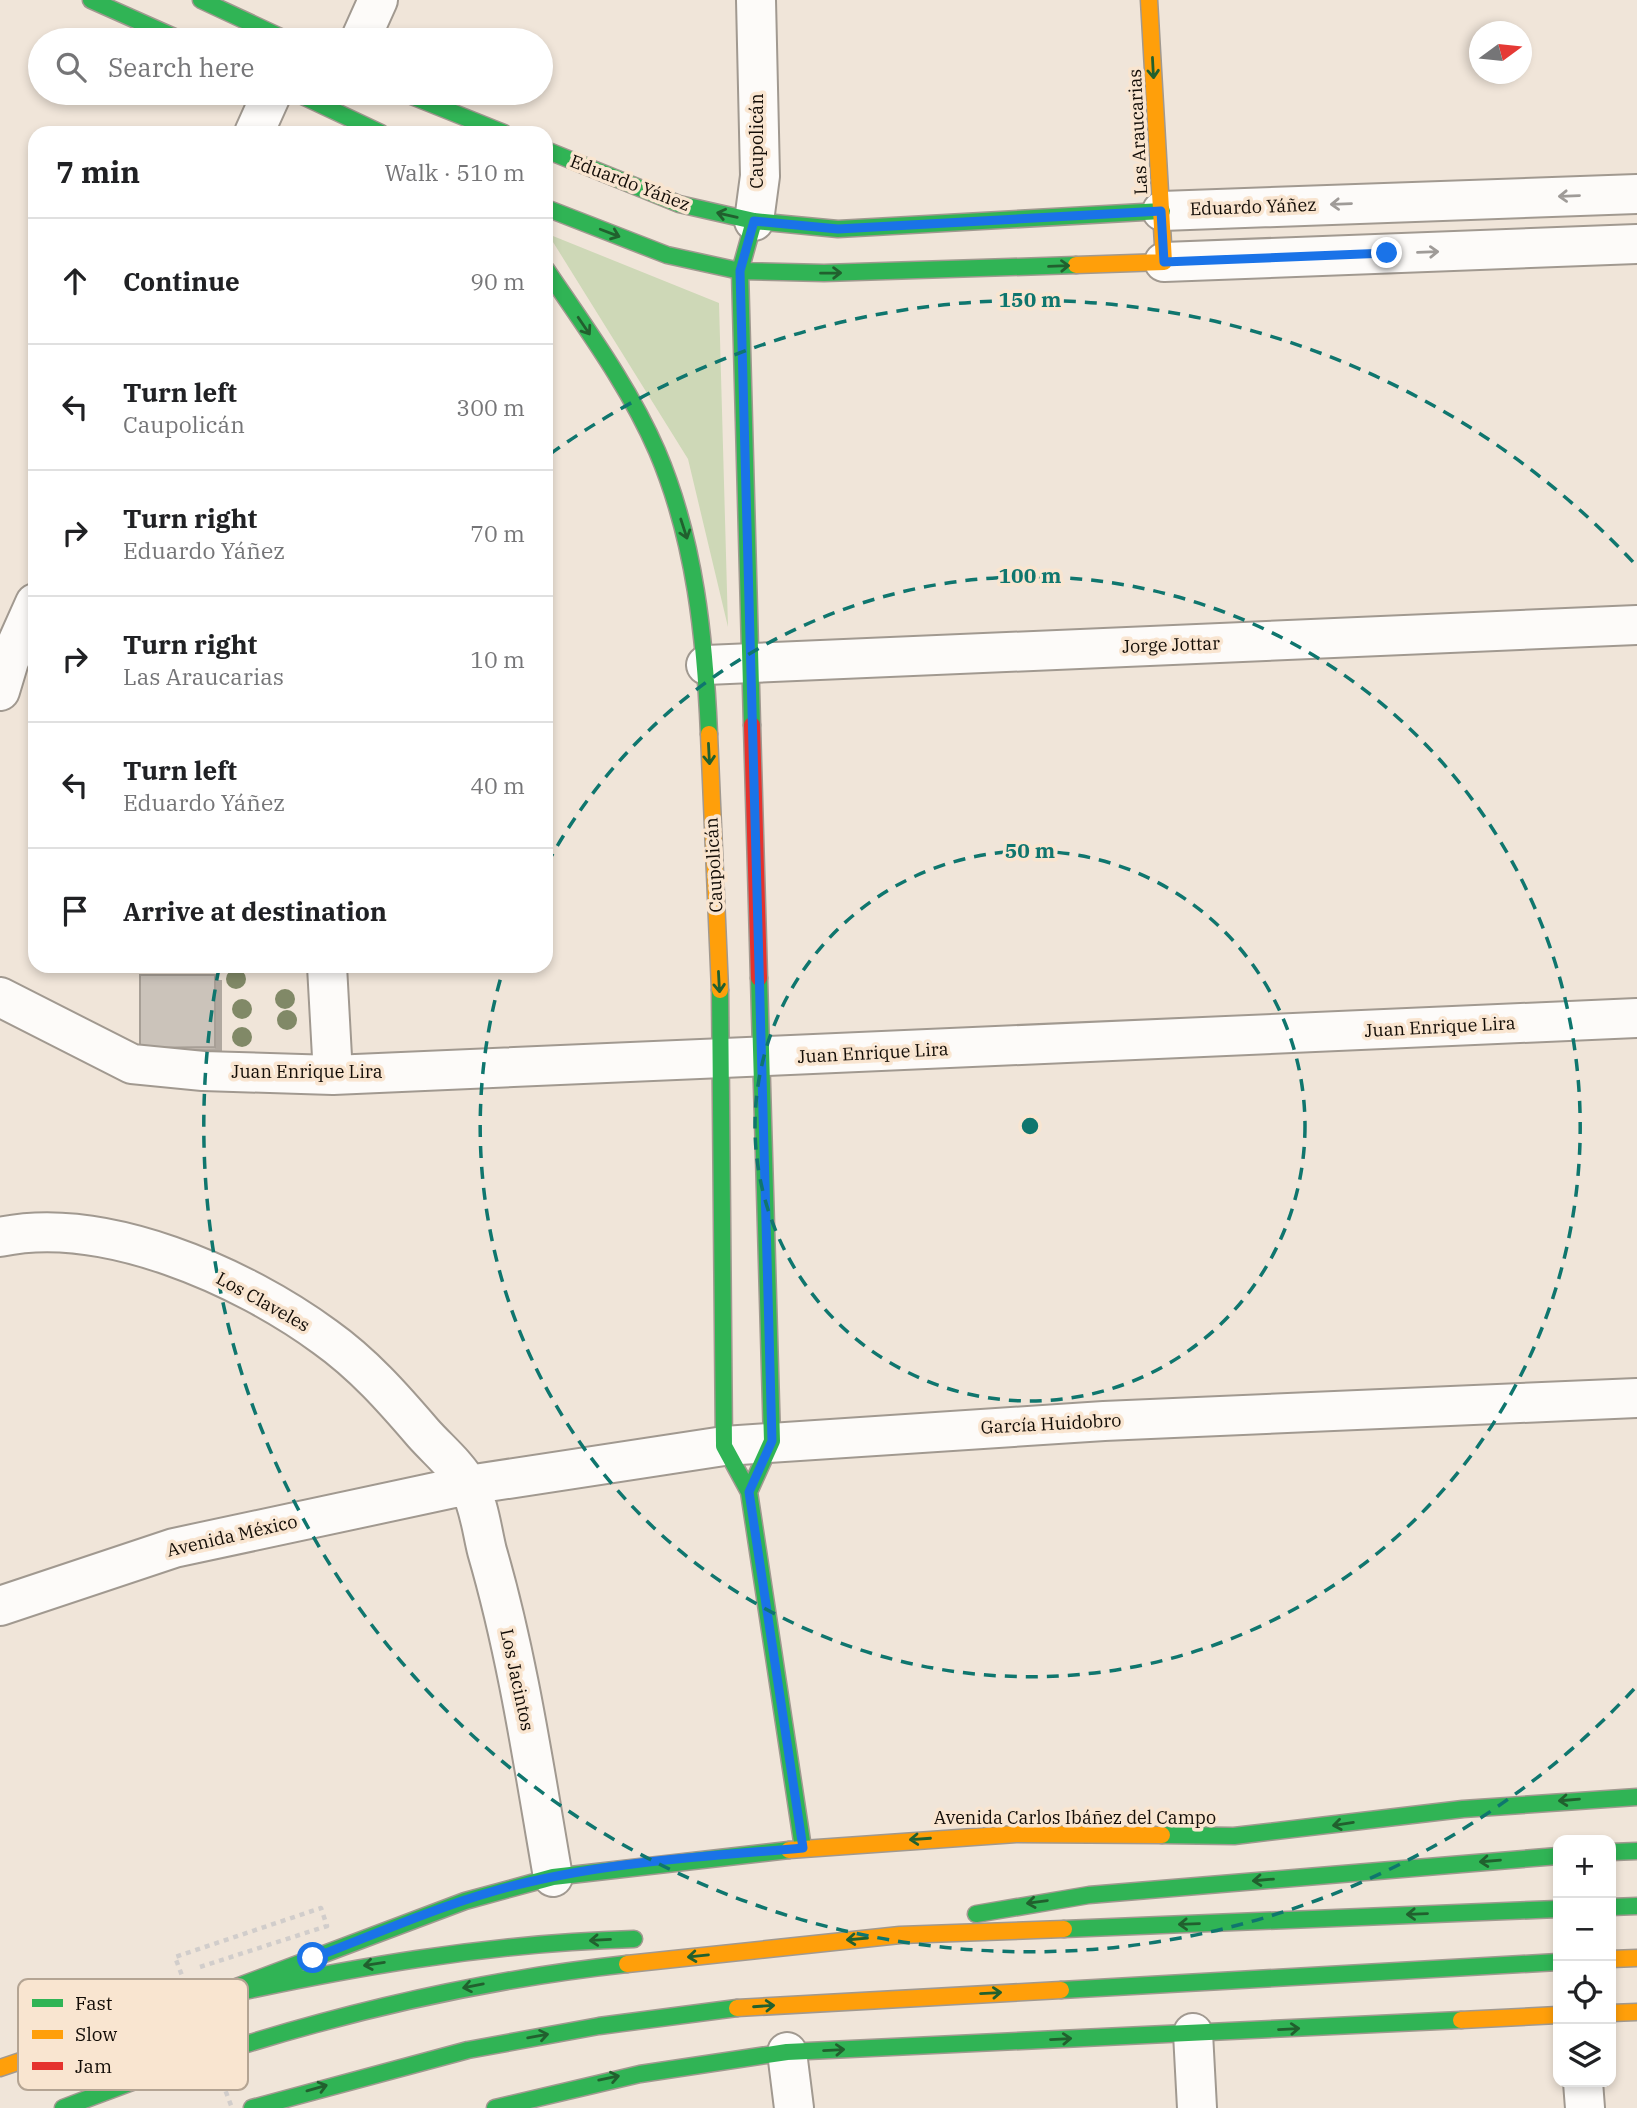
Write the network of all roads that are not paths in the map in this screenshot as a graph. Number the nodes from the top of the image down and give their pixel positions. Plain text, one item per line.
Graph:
1 (91, 0) edge
2 (201, 0) edge
3 (378, 0) edge
4 (756, 0) edge
5 (1149, 0) edge
6 (154, 28) edge
7 (260, 28) edge
8 (365, 28) edge
9 (267, 105) edge
10 (341, 105) edge
11 (434, 105) edge
12 (257, 126) edge
13 (371, 126) edge
14 (486, 126) edge
15 (553, 153) edge
16 (1637, 194) edge
17 (553, 211) edge
18 (1161, 211) junction
19 (754, 221) junction
20 (1637, 244) edge
21 (1164, 262) junction
22 (740, 271) junction
23 (553, 279) edge
24 (28, 619) edge
25 (1637, 625) edge
26 (749, 663) junction
27 (706, 665) junction
28 (0, 691) edge
29 (327, 973) edge
30 (0, 997) edge
31 (1637, 1018) edge
32 (723, 1057) junction
33 (764, 1058) junction
34 (333, 1075) junction
35 (0, 1237) edge
36 (1637, 1398) edge
37 (772, 1441) junction
38 (724, 1446) junction
39 (468, 1485) junction
40 (749, 1492) junction
41 (0, 1606) edge
42 (1637, 1797) edge
43 (803, 1848) junction
44 (1637, 1851) edge
45 (1616, 1852) edge
46 (1553, 1856) edge
47 (553, 1877) junction
48 (1637, 1906) edge
49 (1616, 1907) edge
50 (1553, 1909) edge
51 (900, 1935) junction
52 (656, 1939) dead end
53 (705, 1939) dead end
54 (815, 1943) junction
55 (1637, 1958) edge
56 (1616, 1959) edge
57 (1553, 1962) edge
58 (248, 1983) edge
59 (248, 1990) edge
60 (1637, 2011) edge
61 (1616, 2013) edge
62 (1553, 2015) edge
63 (1193, 2033) junction
64 (248, 2042) edge
65 (787, 2052) junction
66 (18, 2062) edge
67 (0, 2068) edge
68 (1583, 2087) edge
69 (113, 2090) edge
70 (63, 2108) edge
71 (252, 2108) edge
72 (495, 2108) edge
73 (794, 2108) edge
74 (1197, 2108) edge
75 (1585, 2108) edge

1 - 6 main road
2 - 7 main road
3 - 8 street
4 - 19 street, Caupolicán
5 -> 18 main road, Las Araucarias
9 - 12 street
10 - 13 main road
11 - 14 main road
19 -> 15 main road, Eduardo Yáñez
16 -> 18 street, Eduardo Yáñez
17 -> 22 main road
18 - 19 main road, Eduardo Yáñez
18 - 21 main road, Las Araucarias
19 - 22 main road, Caupolicán
21 -> 20 street
22 -> 21 main road
22 - 26 main road, Caupolicán
23 -> 27 main road, Caupolicán
24 - 28 street
25 - 26 street, Jorge Jottar
26 - 27 street, Jorge Jottar
26 - 33 main road, Caupolicán
27 -> 32 main road, Caupolicán
29 - 34 street
30 - 34 street, Juan Enrique Lira
31 - 33 street, Juan Enrique Lira
32 - 33 street, Juan Enrique Lira
32 - 34 street, Juan Enrique Lira
32 - 38 main road, Caupolicán
33 - 37 main road, Caupolicán
35 - 39 street, Los Claveles
36 - 37 street, García Huidobro
37 - 38 street, García Huidobro
37 - 40 main road, Caupolicán
38 - 39 street, García Huidobro
38 - 40 main road, Caupolicán
39 - 41 street, Avenida México
39 - 47 street, Los Jacintos
40 - 43 main road, Caupolicán
42 -> 43 main road, Avenida Carlos Ibáñez del Campo
43 - 47 main road, Avenida Carlos Ibáñez del Campo
44 - 45 main road
46 -> 51 main road
47 - 58 main road, Avenida Carlos Ibáñez del Campo
48 - 49 main road
50 -> 51 main road
51 -> 54 main road
52 -> 59 main road
53 - 54 main road
54 -> 64 main road
55 - 56 main road
71 -> 57 main road
60 - 61 main road
63 -> 62 main road
65 -> 63 main road
63 - 74 street
72 -> 65 main road
65 - 73 street
66 - 67 main road, Avenida Carlos Ibáñez del Campo
68 - 75 street
69 -> 70 main road

